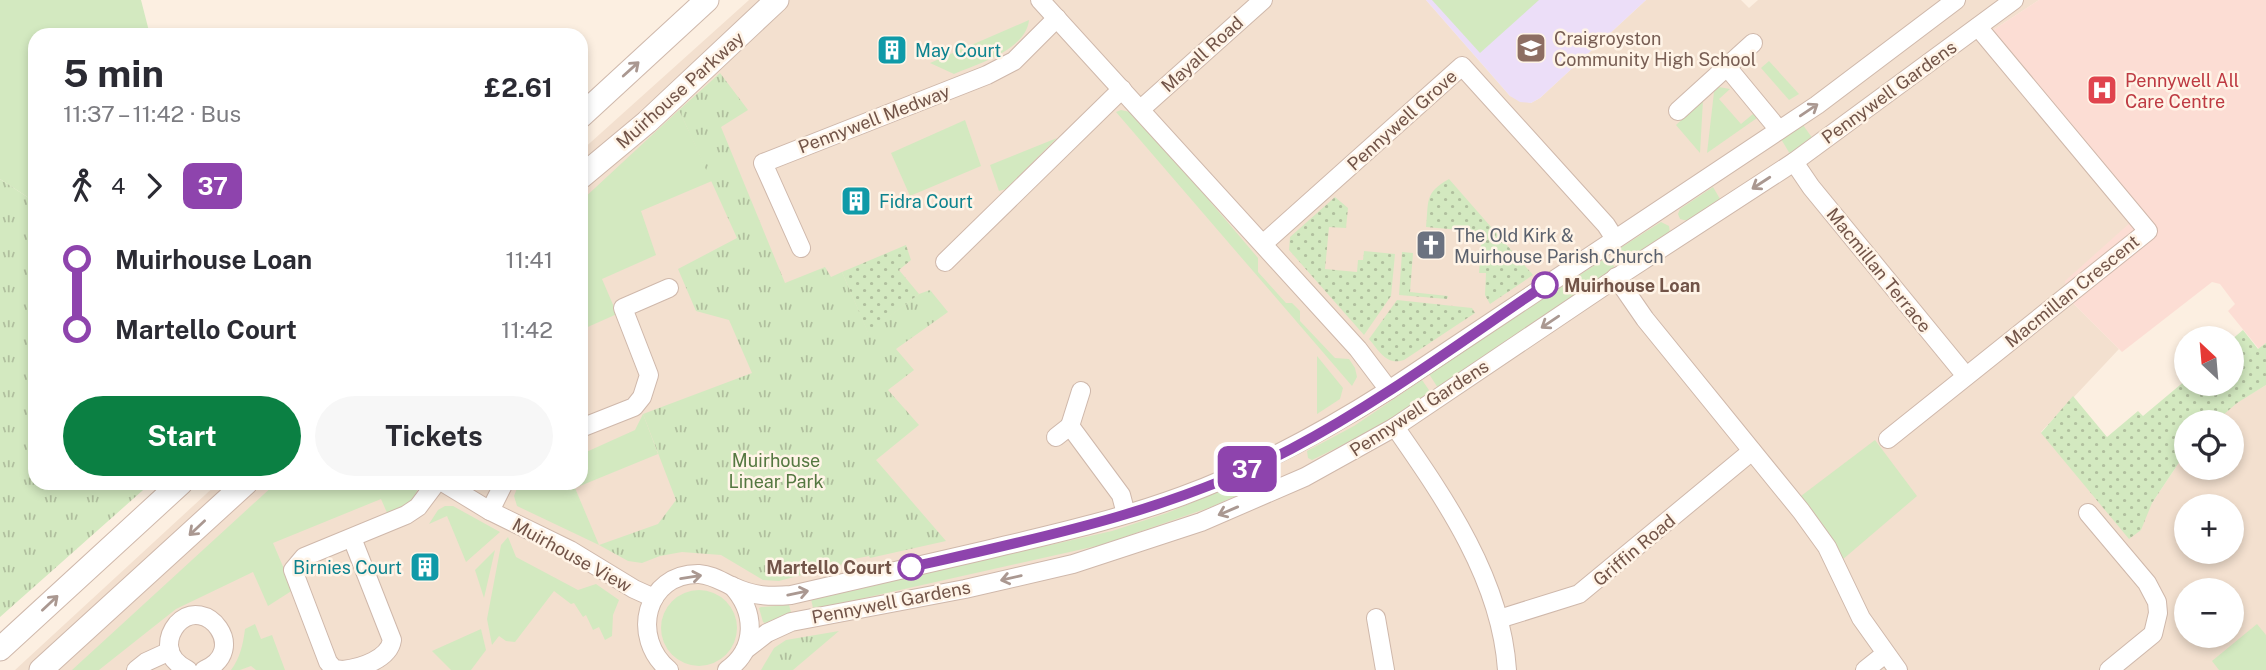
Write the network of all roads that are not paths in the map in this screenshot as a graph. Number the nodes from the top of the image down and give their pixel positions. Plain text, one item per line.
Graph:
1 (707, 0) edge
2 (777, 0) edge
3 (1040, 0) edge
4 (1263, 0) edge
5 (1956, 0) edge
6 (2014, 0) edge
7 (1057, 18) junction
8 (1978, 27) junction
9 (1754, 43) dead end
10 (1727, 67) junction
11 (1122, 89) junction
12 (1141, 109) junction
13 (588, 110) edge
14 (1678, 111) dead end
15 (1779, 130) junction
16 (1794, 162) junction
17 (588, 171) edge
18 (1664, 206) junction
19 (1682, 234) junction
20 (1615, 239) junction
21 (1264, 243) junction
22 (800, 248) dead end
23 (945, 262) dead end
24 (1616, 278) junction
25 (669, 288) dead end
26 (1966, 376) junction
27 (1389, 390) junction
28 (1081, 391) dead end
29 (588, 425) edge
30 (1395, 427) junction
31 (1888, 439) dead end
32 (1289, 449) junction
33 (1752, 451) junction
34 (1305, 477) junction
35 (173, 490) edge
36 (238, 490) edge
37 (431, 490) edge
38 (456, 490) edge
39 (500, 490) edge
40 (490, 511) junction
41 (2088, 513) dead end
42 (1126, 514) junction
43 (352, 538) junction
44 (732, 586) junction
45 (654, 598) junction
46 (1376, 618) dead end
47 (1499, 618) junction
48 (0, 649) edge
49 (745, 650) junction
50 (170, 651) junction
51 (1885, 654) junction
52 (41, 670) edge
53 (136, 670) edge
54 (188, 670) edge
55 (204, 670) edge
56 (343, 670) edge
57 (669, 670) edge
58 (727, 670) edge
59 (1385, 670) edge
60 (1507, 670) edge
61 (1865, 670) edge
62 (1898, 670) edge
63 (2109, 670) edge

13 -> 1 street
2 - 17 street, Muirhouse Parkway
3 - 7 street
4 - 12 street, Mayall Road
15 -> 5 street, Pennywell Gardens
6 - 8 street, Pennywell Gardens
7 - 11 street
7 - 22 street, Pennywell Medway
8 - 16 street, Pennywell Gardens
8 - 26 street, Macmillan Crescent
9 - 10 street
10 - 14 street
10 - 15 street
11 - 12 street
11 - 23 street
12 - 21 street
15 - 18 street, Pennywell Gardens
16 -> 19 street, Pennywell Gardens
16 - 26 street, Macmillan Terrace
18 - 19 street
18 - 20 street, Pennywell Gardens
19 - 24 street, Pennywell Gardens
20 - 21 street, Pennywell Grove
20 - 27 street, Pennywell Gardens
21 - 27 street
24 -> 30 street, Pennywell Gardens
24 - 33 street
25 - 29 street
26 - 31 street, Macmillan Crescent
27 - 32 street, Pennywell Gardens
28 - 42 street
30 - 34 street, Pennywell Gardens
30 - 47 street
32 - 34 street
32 - 42 street, Pennywell Gardens
33 - 47 street, Griffin Road
33 - 51 street
34 -> 49 street, Pennywell Gardens
48 -> 35 street
36 -> 52 street
37 - 43 street
38 - 40 street, Muirhouse View
39 - 40 street, Muirhouse View
40 - 45 street, Muirhouse View
41 - 63 street
44 -> 42 street, Pennywell Gardens
43 - 56 street
43 - 56 street
45 -> 44 street, Pennywell Gardens
44 - 49 street
45 - 57 street
46 - 59 street
47 - 60 street
49 - 58 street, Pennywell Gardens
50 - 53 street
50 - 54 street
50 - 55 street
51 - 61 street
51 - 62 street

